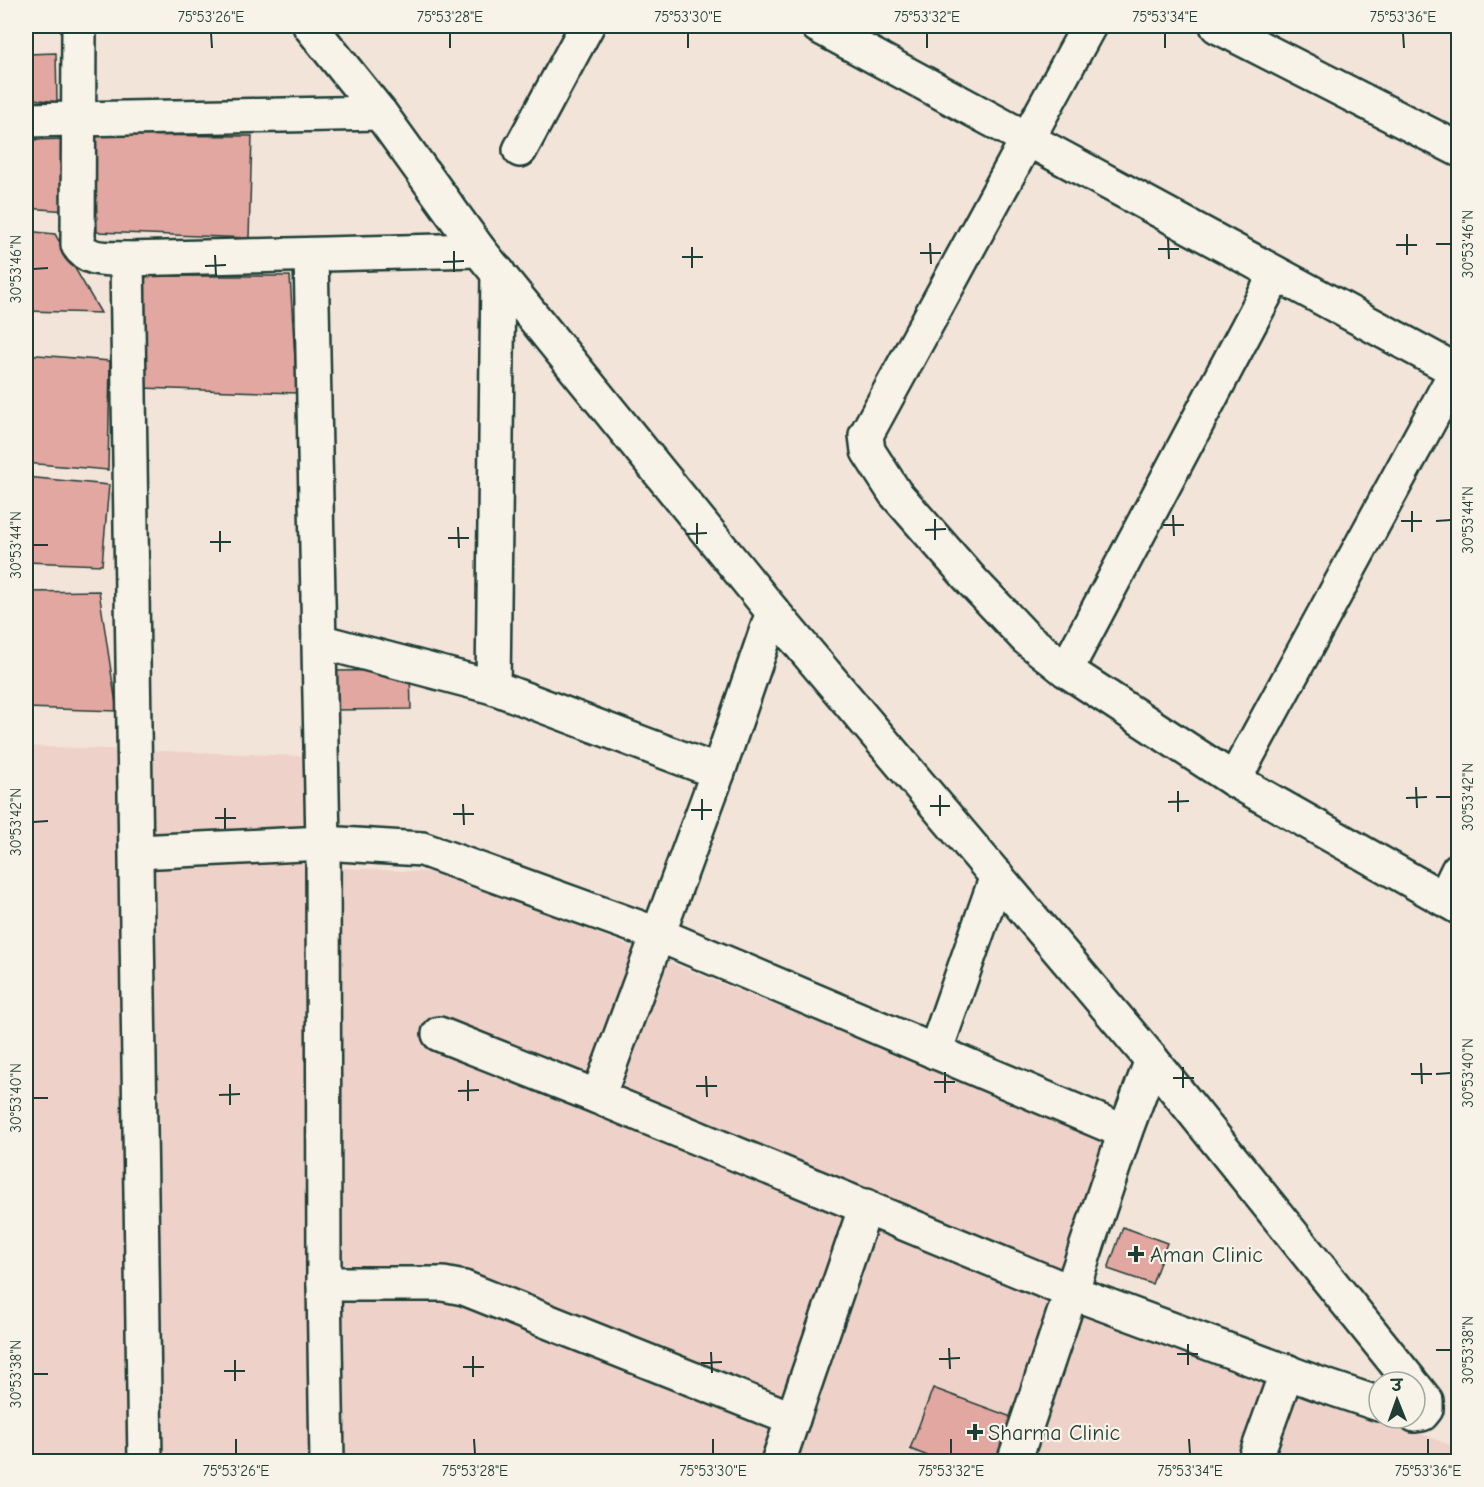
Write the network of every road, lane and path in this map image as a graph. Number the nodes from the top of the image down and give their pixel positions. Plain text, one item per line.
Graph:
1 (79, 26) edge
2 (310, 26) edge
3 (586, 26) edge
4 (818, 26) edge
5 (1089, 26) edge
6 (1217, 26) edge
7 (380, 113) junction
8 (79, 119) junction
9 (26, 120) edge
10 (1027, 139) junction
11 (1458, 149) edge
12 (520, 150) dead end
13 (311, 255) junction
14 (127, 259) junction
15 (489, 261) junction
16 (1276, 274) junction
17 (1458, 370) edge
18 (773, 612) junction
19 (319, 641) junction
20 (1066, 670) junction
21 (493, 687) junction
22 (718, 772) junction
23 (1234, 780) junction
24 (323, 843) junction
25 (137, 852) junction
26 (1458, 870) edge
27 (997, 876) junction
28 (1451, 903) edge
29 (657, 934) junction
30 (439, 1034) dead end
31 (935, 1052) junction
32 (1152, 1060) junction
33 (598, 1097) junction
34 (1125, 1132) junction
35 (866, 1206) junction
36 (324, 1284) junction
37 (1071, 1292) junction
38 (1401, 1370) edge
39 (1287, 1371) junction
40 (1367, 1400) edge
41 (793, 1419) junction
42 (145, 1461) edge
43 (327, 1461) edge
44 (778, 1461) edge
45 (1014, 1461) edge
46 (1254, 1461) edge

1 - 8 street
2 - 7 street
3 - 12 street
4 - 10 street
5 - 10 street
6 - 11 street
7 - 8 street
7 - 15 street
8 - 9 street
8 - 14 street
10 - 16 street
10 - 20 street
13 - 14 street
13 - 15 street
13 - 19 street
14 - 25 street
15 - 18 street
15 - 21 street
16 - 17 street
16 - 20 street
17 - 23 street
18 - 22 street
18 - 27 street
19 - 21 street
19 - 24 street
20 - 23 street
21 - 22 street
22 - 29 street
23 - 28 street
24 - 25 street
24 - 29 street
24 - 36 street
25 - 42 street
26 - 28 street
27 - 31 street
27 - 32 street
29 - 31 street
29 - 33 street
30 - 33 street
31 - 34 street
32 - 34 street
32 - 38 street
33 - 35 street
34 - 37 street
35 - 37 street
35 - 41 street
36 - 41 street
36 - 43 street
37 - 39 street
37 - 45 street
39 - 40 street
39 - 46 street
41 - 44 street

